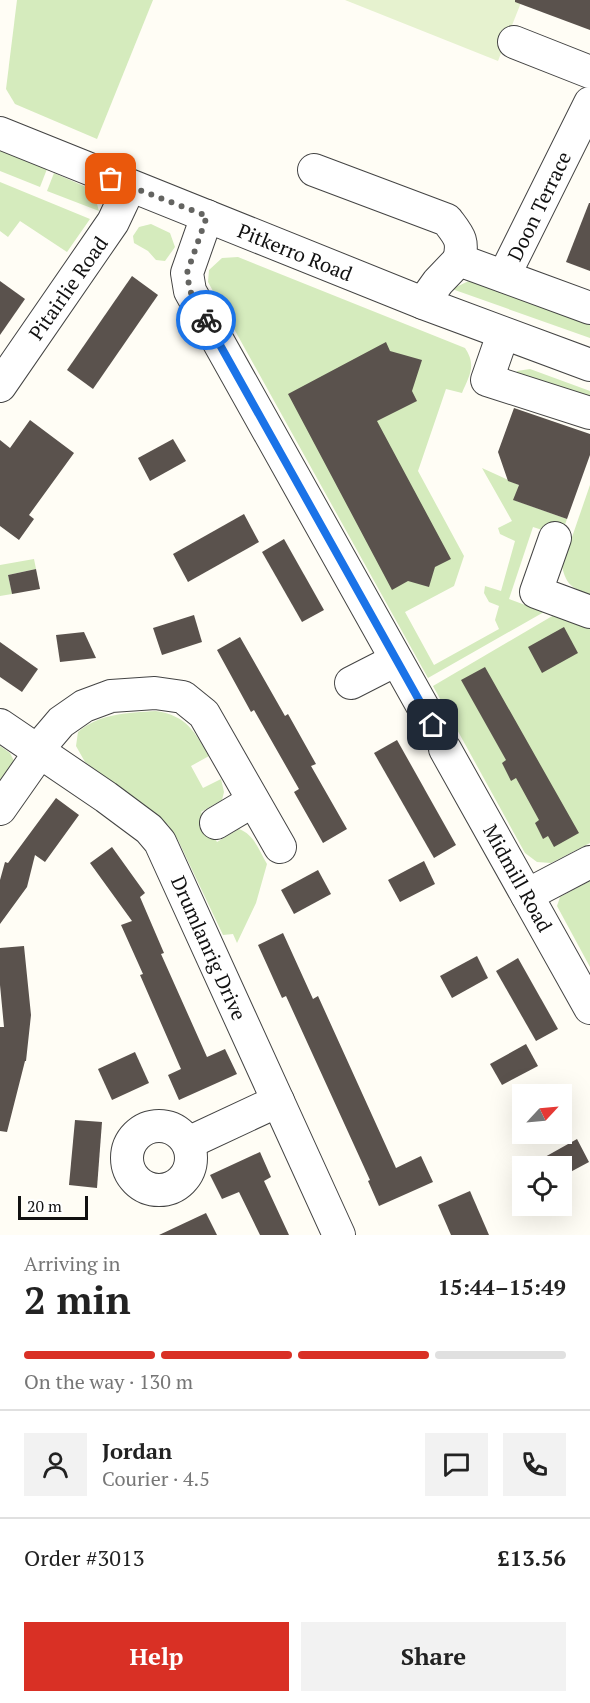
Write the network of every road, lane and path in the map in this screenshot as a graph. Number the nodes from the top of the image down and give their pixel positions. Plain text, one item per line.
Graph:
1 (514, 42) dead end
2 (590, 72) edge
3 (590, 103) edge
4 (0, 133) edge
5 (314, 170) dead end
6 (130, 186) junction
7 (207, 216) junction
8 (459, 260) junction
9 (504, 276) junction
10 (423, 303) junction
11 (590, 308) edge
12 (503, 334) junction
13 (590, 365) edge
14 (0, 386) edge
15 (590, 413) edge
16 (555, 538) dead end
17 (590, 612) edge
18 (396, 660) junction
19 (351, 682) dead end
20 (0, 725) edge
21 (39, 752) junction
22 (253, 801) junction
23 (0, 809) edge
24 (216, 823) dead end
25 (280, 847) dead end
26 (590, 862) edge
27 (527, 895) junction
28 (590, 1008) edge
29 (278, 1101) junction
30 (188, 1143) dead end
31 (339, 1235) edge

1 - 2 street
3 - 9 street, Doon Terrace
4 - 6 street, Pitkerro Road
5 - 8 street
6 - 7 street, Pitkerro Road
6 - 14 street, Pitairlie Road
7 - 10 street, Pitkerro Road
7 - 18 street, Midmill Road
8 - 9 street
8 - 10 street
9 - 11 street
10 - 12 street, Pitkerro Road
12 - 13 street, Pitkerro Road
12 - 15 street
16 - 17 street
18 - 19 street
18 - 27 street, Midmill Road
20 - 21 street, Drumlanrig Drive
21 - 22 street
21 - 23 street
21 - 29 street, Drumlanrig Drive
22 - 24 street
22 - 25 street
26 - 27 street
27 - 28 street, Midmill Road
29 - 30 street
29 - 31 street, Drumlanrig Drive

